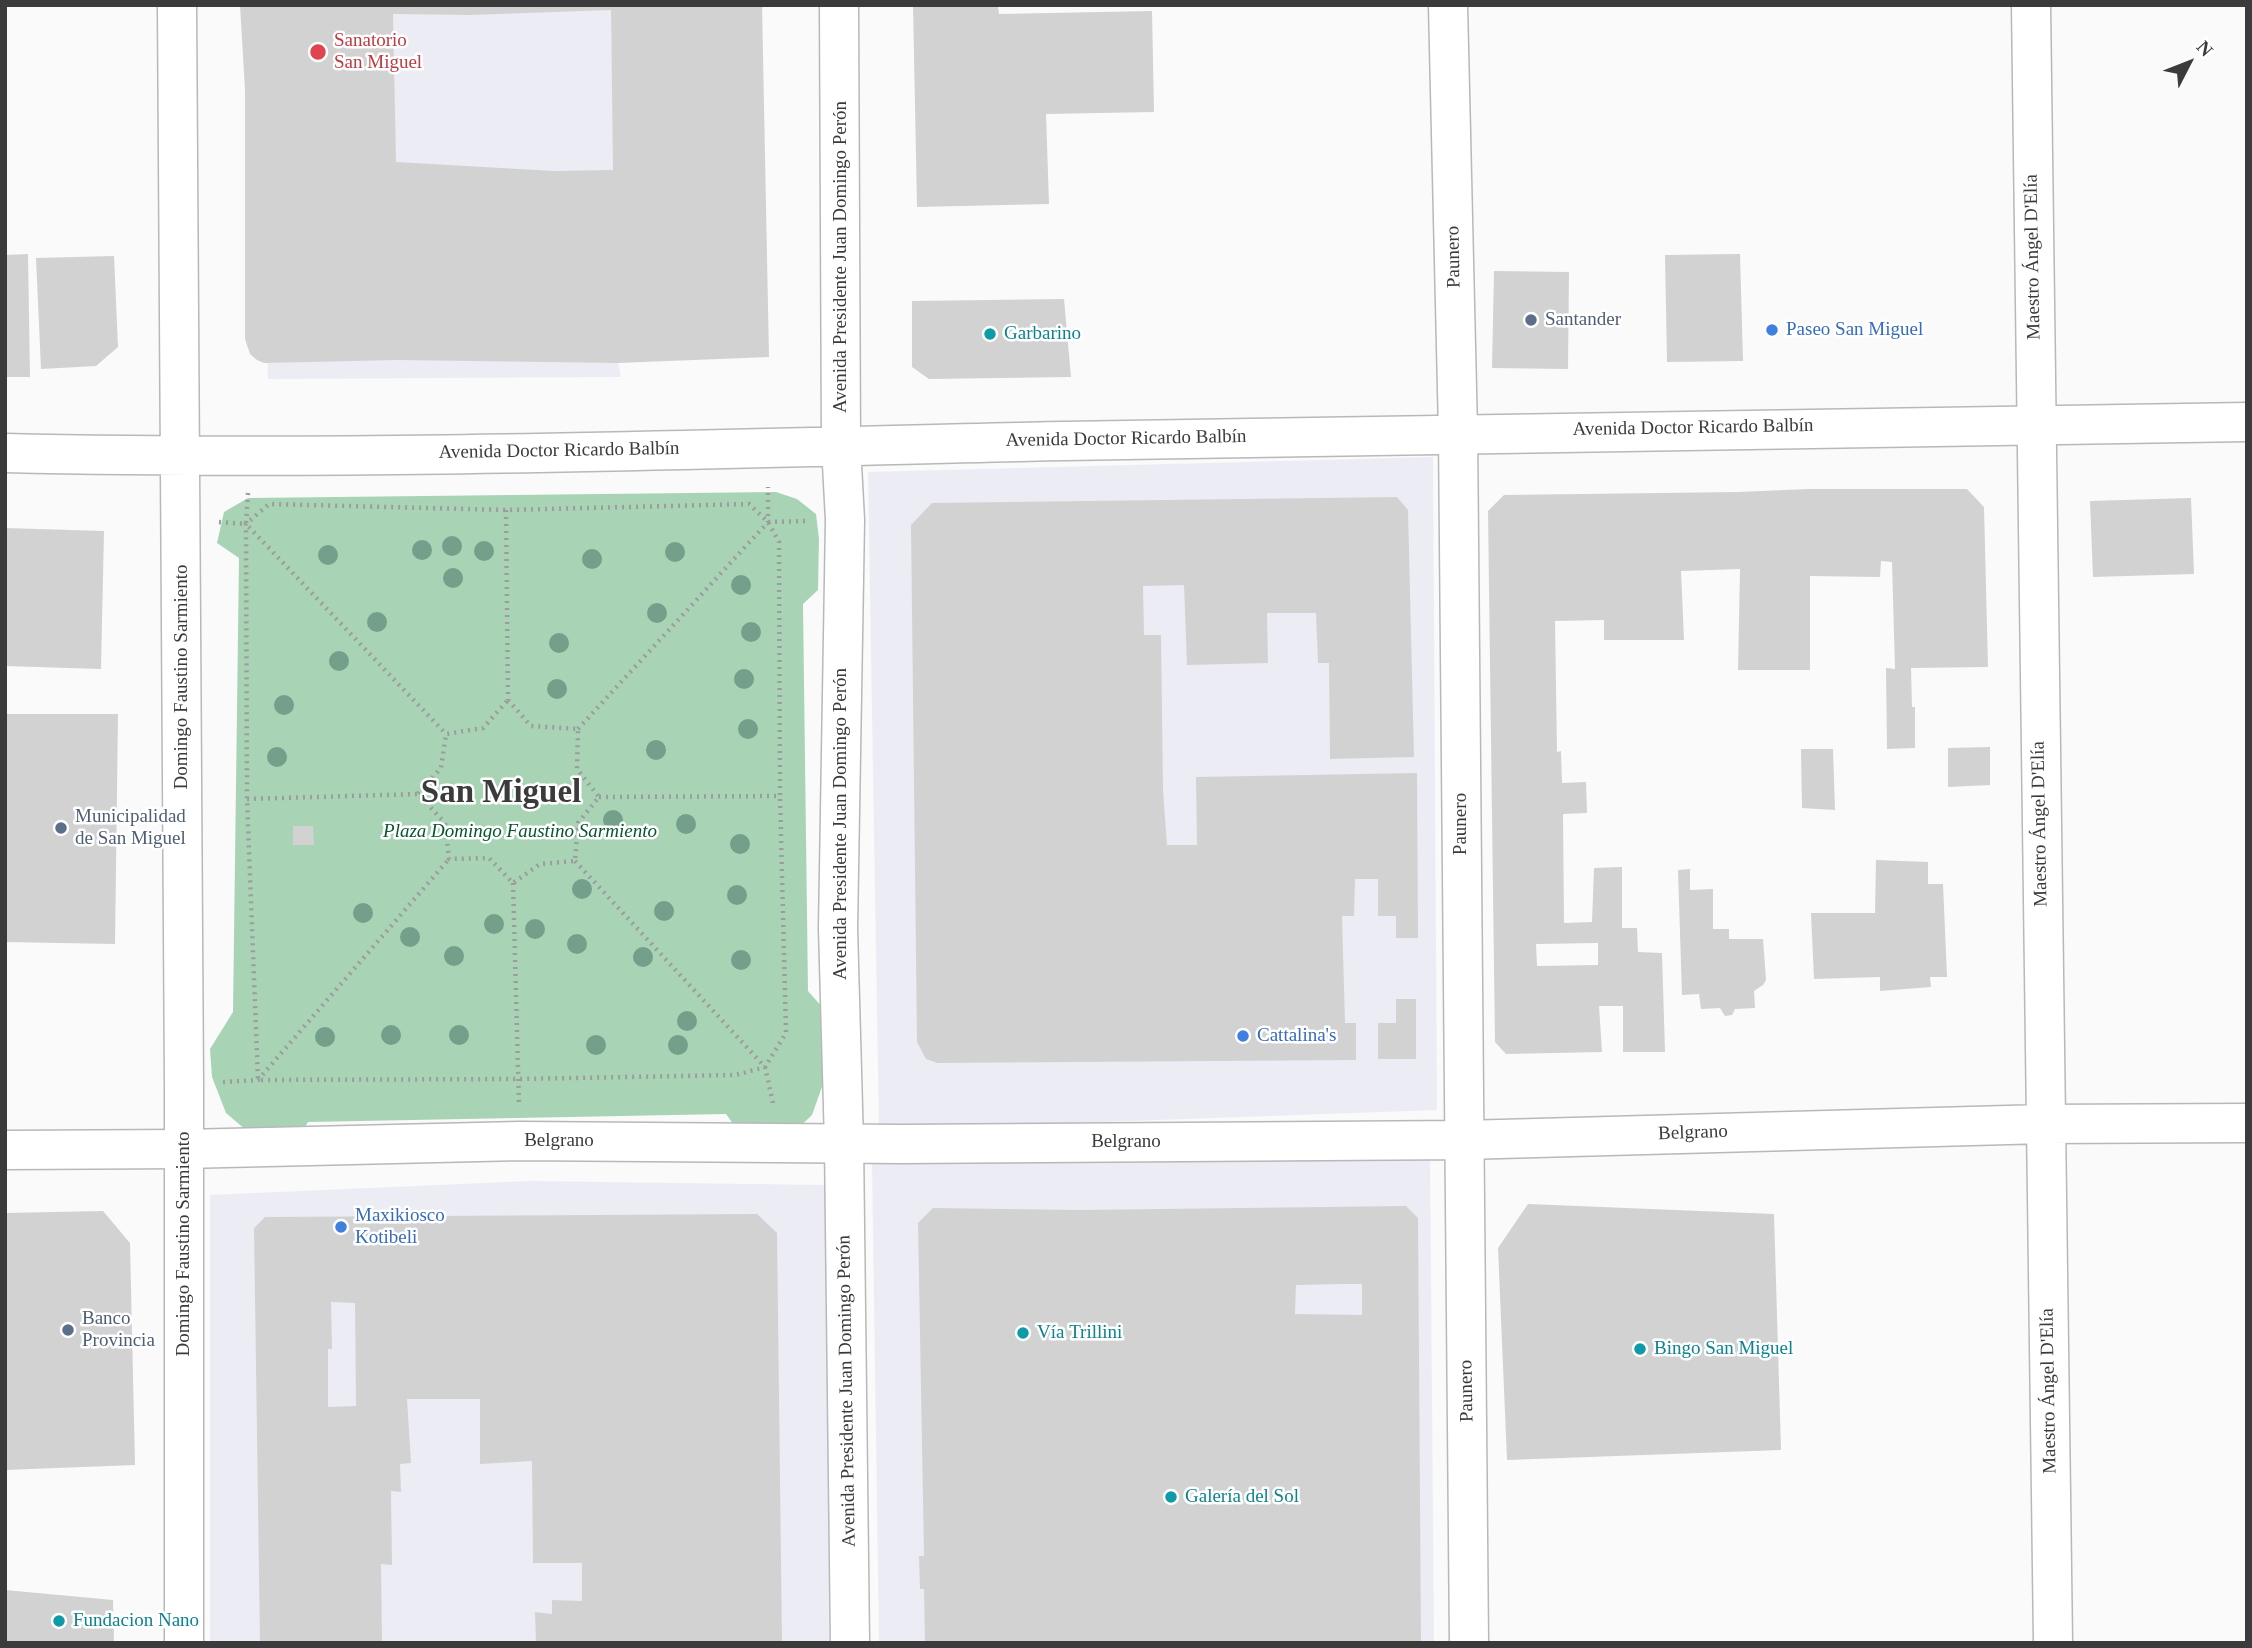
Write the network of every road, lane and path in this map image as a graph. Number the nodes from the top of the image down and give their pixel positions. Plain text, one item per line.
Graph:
1 (177, 5) edge
2 (839, 5) edge
3 (1448, 5) edge
4 (2031, 5) edge
5 (2247, 422) edge
6 (2035, 424) junction
7 (1458, 432) junction
8 (841, 446) junction
9 (767, 447) junction
10 (5, 453) edge
11 (251, 456) junction
12 (180, 457) junction
13 (506, 509) junction
14 (768, 523) junction
15 (246, 524) junction
16 (508, 700) junction
17 (578, 729) junction
18 (446, 734) junction
19 (418, 794) junction
20 (780, 796) junction
21 (599, 797) junction
22 (247, 799) junction
23 (449, 859) junction
24 (575, 861) junction
25 (513, 883) junction
26 (765, 1067) junction
27 (518, 1079) junction
28 (258, 1080) junction
29 (184, 1085) junction
30 (2247, 1123) edge
31 (2044, 1124) junction
32 (1464, 1140) junction
33 (520, 1141) junction
34 (782, 1141) junction
35 (844, 1143) junction
36 (184, 1149) junction
37 (5, 1150) edge
38 (184, 1643) edge
39 (850, 1643) edge
40 (1469, 1643) edge
41 (2053, 1643) edge

1 - 12 main road, Domingo Faustino Sarmiento
2 - 8 main road, Avenida Presidente Juan Domingo Perón
3 - 7 main road, Paunero
4 - 6 main road, Maestro Ángel D'Elía
5 - 6 main road, Avenida Doctor Ricardo Balbín
6 - 7 main road, Avenida Doctor Ricardo Balbín
6 - 31 main road, Maestro Ángel D'Elía
7 - 8 main road, Avenida Doctor Ricardo Balbín
7 - 32 main road, Paunero
8 - 9 main road, Avenida Doctor Ricardo Balbín
8 - 35 main road, Avenida Presidente Juan Domingo Perón
9 - 11 main road, Avenida Doctor Ricardo Balbín
9 - 14 path
10 - 12 main road, Avenida Doctor Ricardo Balbín
11 - 12 main road, Avenida Doctor Ricardo Balbín
11 - 15 path
12 - 29 main road, Domingo Faustino Sarmiento
13 - 14 path
13 - 15 path
13 - 16 path
14 - 17 path
14 - 20 path
15 - 18 path
15 - 22 path
16 - 17 path
16 - 18 path
17 - 21 path
18 - 19 path
19 - 22 path
19 - 23 path
20 - 21 path
20 - 26 path
21 - 24 path
22 - 28 path
23 - 25 path
23 - 28 path
24 - 25 path
24 - 26 path
25 - 27 path
26 - 27 path
26 - 34 path
27 - 28 path
27 - 33 path
28 - 29 path
29 - 36 main road, Domingo Faustino Sarmiento
30 - 31 main road, Belgrano
31 - 32 main road, Belgrano
31 - 41 main road, Maestro Ángel D'Elía
32 - 35 main road, Belgrano
32 - 40 main road, Paunero
33 - 34 main road, Belgrano
33 - 36 main road, Belgrano
34 - 35 main road, Belgrano
35 - 39 main road, Avenida Presidente Juan Domingo Perón
36 - 37 main road, Belgrano
36 - 38 main road, Domingo Faustino Sarmiento

